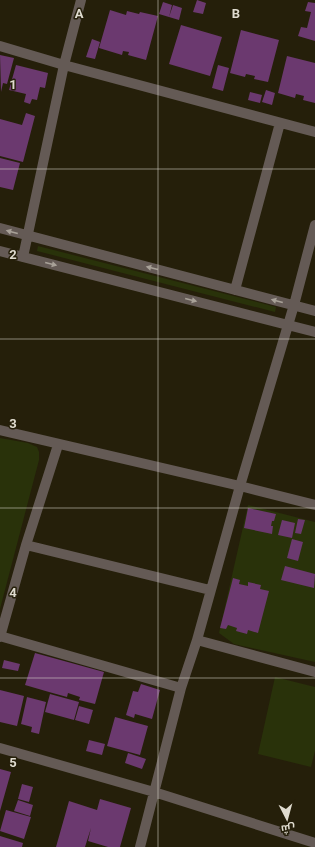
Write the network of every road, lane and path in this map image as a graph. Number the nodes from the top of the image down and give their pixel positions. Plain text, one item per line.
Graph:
1 (81, 0) edge
2 (0, 46) edge
3 (64, 65) junction
4 (280, 123) junction
5 (315, 132) edge
6 (315, 225) edge
7 (0, 228) edge
8 (28, 236) junction
9 (0, 251) edge
10 (23, 257) junction
11 (235, 290) junction
12 (294, 305) junction
13 (315, 311) edge
14 (287, 325) junction
15 (315, 332) edge
16 (0, 430) edge
17 (58, 445) junction
18 (240, 486) junction
19 (315, 505) edge
20 (26, 545) junction
21 (210, 590) junction
22 (0, 637) edge
23 (197, 640) junction
24 (315, 672) edge
25 (181, 688) junction
26 (0, 748) edge
27 (154, 792) junction
28 (315, 843) edge
29 (140, 847) edge

1 - 3 street
2 - 3 street
3 - 4 street
3 - 8 street
4 - 5 street
4 - 11 street
6 - 12 street
8 -> 7 street
8 - 10 street
11 -> 8 street
9 - 10 street
10 -> 14 street
12 -> 11 street
12 - 13 street
12 - 14 street
14 - 15 street
14 - 18 street
16 - 17 street
17 - 18 street
17 - 20 street
18 - 19 street
18 - 21 street
20 - 21 street
20 - 22 street
21 - 23 street
22 - 25 street
23 - 24 street
23 - 25 street
25 - 27 street
26 - 27 street
27 - 28 street
27 - 29 street

